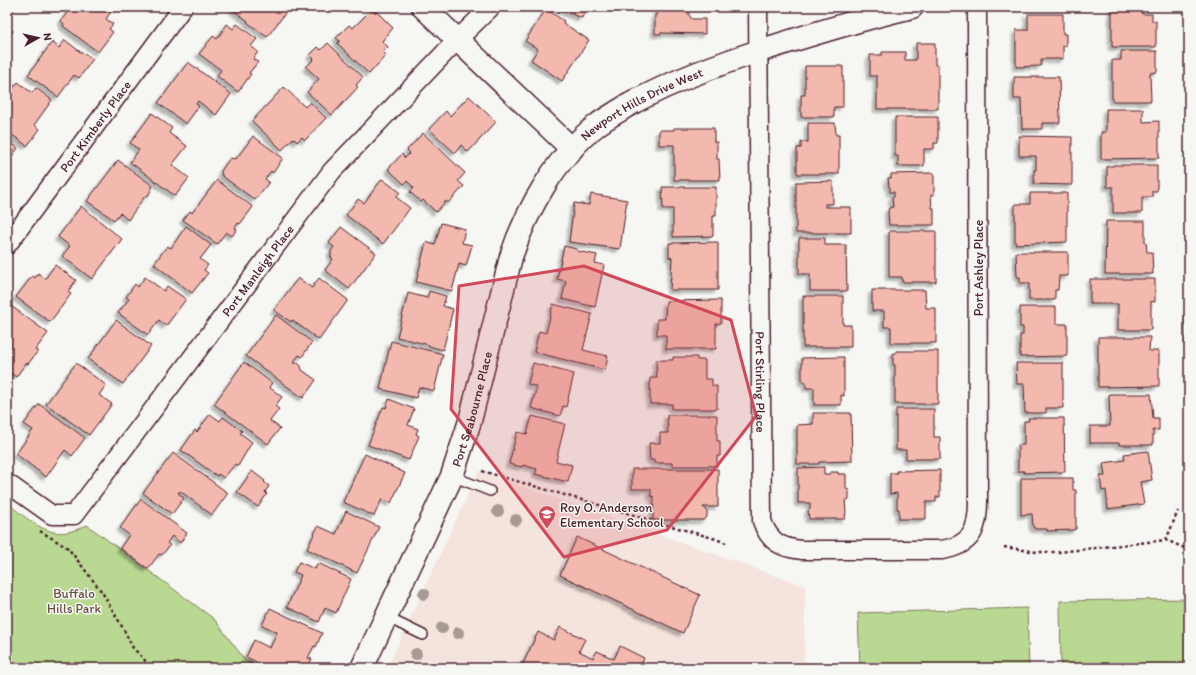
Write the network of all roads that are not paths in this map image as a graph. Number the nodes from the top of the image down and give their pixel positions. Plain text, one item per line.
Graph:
1 (184, 7) edge
2 (423, 7) edge
3 (491, 7) edge
4 (758, 7) edge
5 (912, 7) edge
6 (977, 7) edge
7 (457, 40) junction
8 (759, 51) junction
9 (572, 149) junction
10 (7, 245) edge
11 (452, 476) junction
12 (7, 483) edge
13 (490, 492) dead end
14 (975, 528) joint
15 (386, 617) junction
16 (423, 635) dead end
17 (362, 668) edge

1 - 10 street, Port Kimberly Place
2 - 7 street, Newport Hills Drive West
3 - 7 street, Port Manleigh Place
4 - 8 street, Port Stirling Place
5 - 8 street, Newport Hills Drive West
6 - 14 street, Port Ashley Place
7 - 9 street, Newport Hills Drive West
7 - 12 street, Port Manleigh Place
8 - 9 street, Newport Hills Drive West
8 - 14 street, Port Stirling Place
9 - 11 street, Port Seabourne Place
11 - 13 lane
11 - 15 street, Port Seabourne Place
15 - 16 lane
15 - 17 street, Port Seabourne Place

